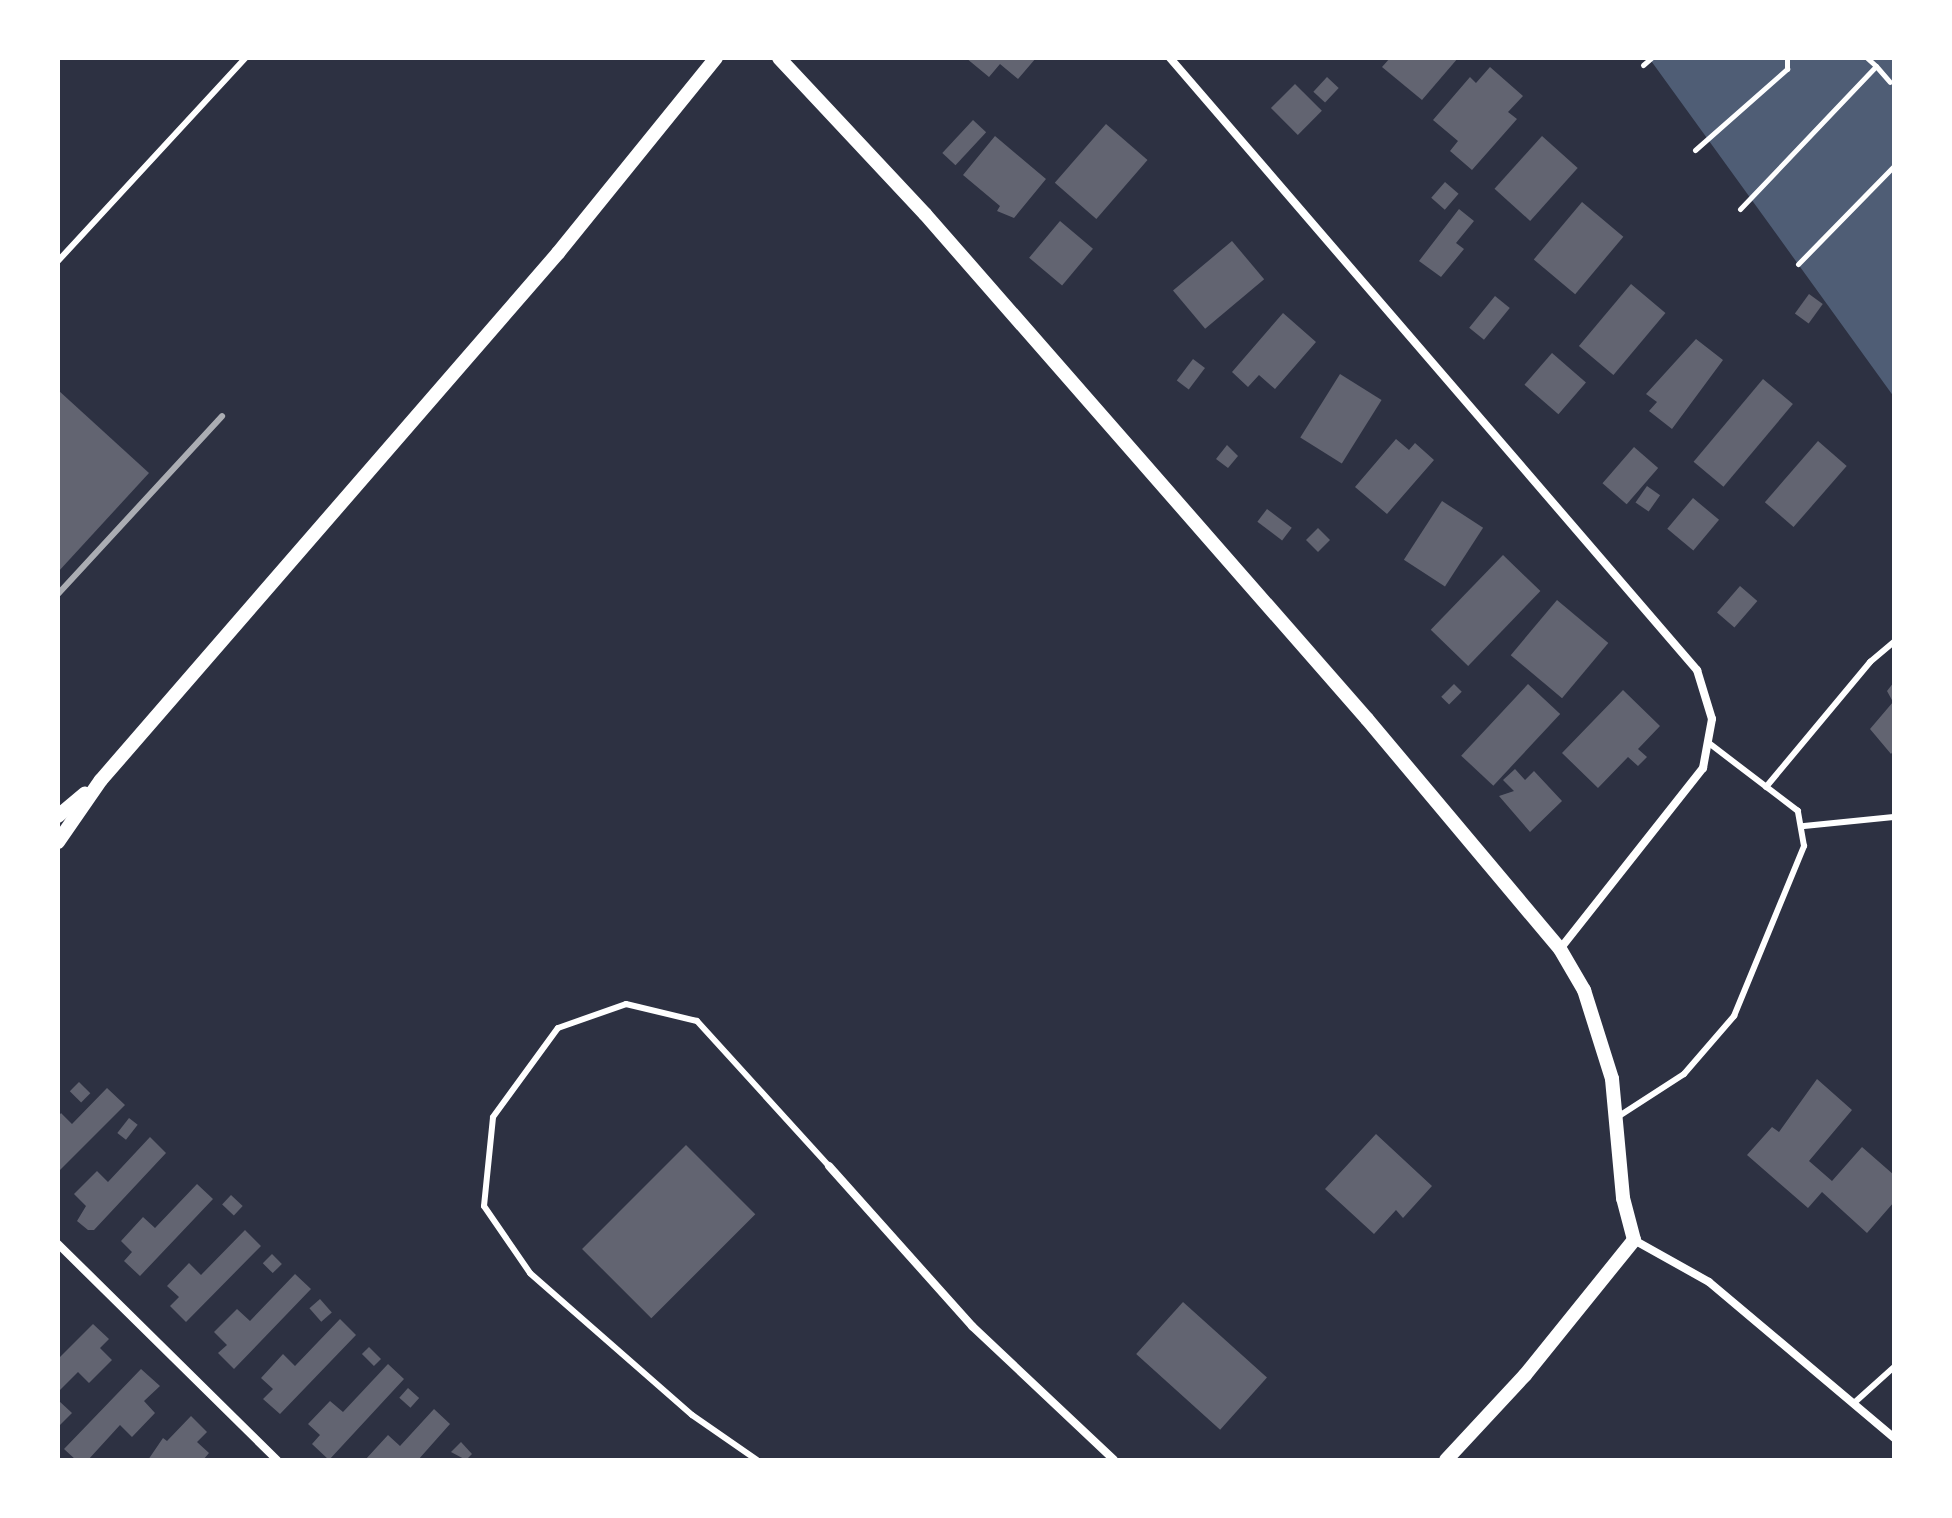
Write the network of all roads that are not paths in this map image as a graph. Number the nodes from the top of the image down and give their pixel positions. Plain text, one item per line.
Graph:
1 (245, 58) edge
2 (716, 58) edge
3 (779, 58) edge
4 (1170, 58) edge
5 (58, 261) edge
6 (1894, 642) edge
7 (1710, 744) junction
8 (101, 780) junction
9 (1766, 787) junction
10 (58, 816) edge
11 (1894, 817) edge
12 (1804, 826) junction
13 (58, 842) edge
14 (1560, 949) junction
15 (1616, 1118) junction
16 (829, 1166) joint
17 (1634, 1240) junction
18 (58, 1244) edge
19 (1894, 1367) edge
20 (1854, 1403) junction
21 (1894, 1438) edge
22 (277, 1460) edge
23 (757, 1460) edge
24 (1114, 1460) edge
25 (1446, 1460) edge

1 - 5 lane
2 - 8 street
3 - 14 street
4 - 7 street
6 - 9 lane
7 - 9 lane
7 - 14 street
8 - 10 street
8 - 13 street
9 - 12 lane
11 - 12 lane
12 - 15 lane
14 - 15 street
15 - 17 street
16 - 23 lane
16 - 24 street
17 - 20 street
17 - 25 street
18 - 22 street
19 - 20 lane
20 - 21 street

